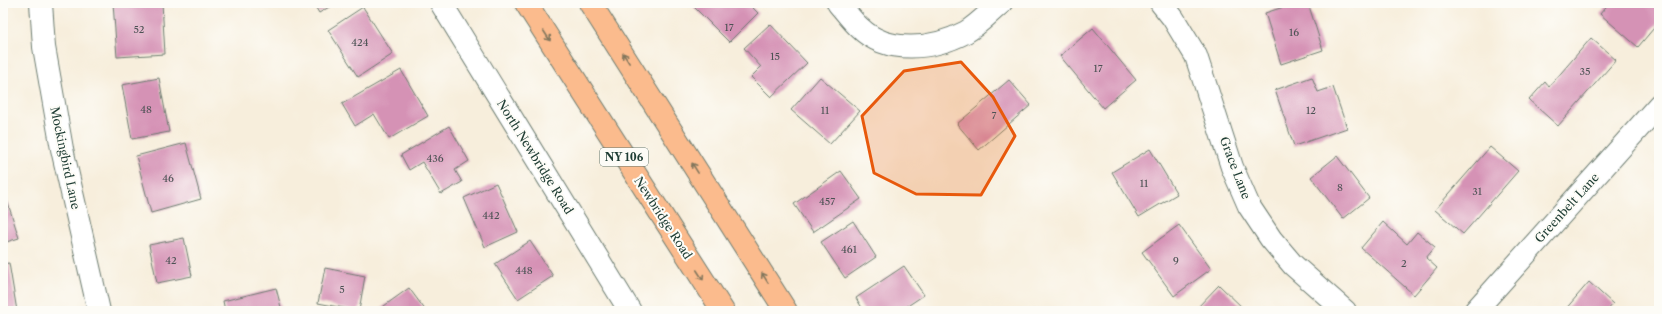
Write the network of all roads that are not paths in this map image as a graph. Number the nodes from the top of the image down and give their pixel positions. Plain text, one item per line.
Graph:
1 (42, 3) edge
2 (441, 3) edge
3 (590, 3) edge
4 (838, 3) edge
5 (1001, 3) edge
6 (1161, 3) edge
7 (532, 5) edge
8 (1659, 105) edge
9 (99, 311) edge
10 (630, 311) edge
11 (723, 311) edge
12 (786, 311) edge
13 (1345, 311) edge
14 (1475, 311) edge

1 - 9 street, Mockingbird Lane
2 - 10 street, North Newbridge Road
12 -> 3 main road
4 - 5 street
6 - 13 street, Grace Lane
7 -> 11 main road, Newbridge Road / NY 106
8 - 14 street, Greenbelt Lane

